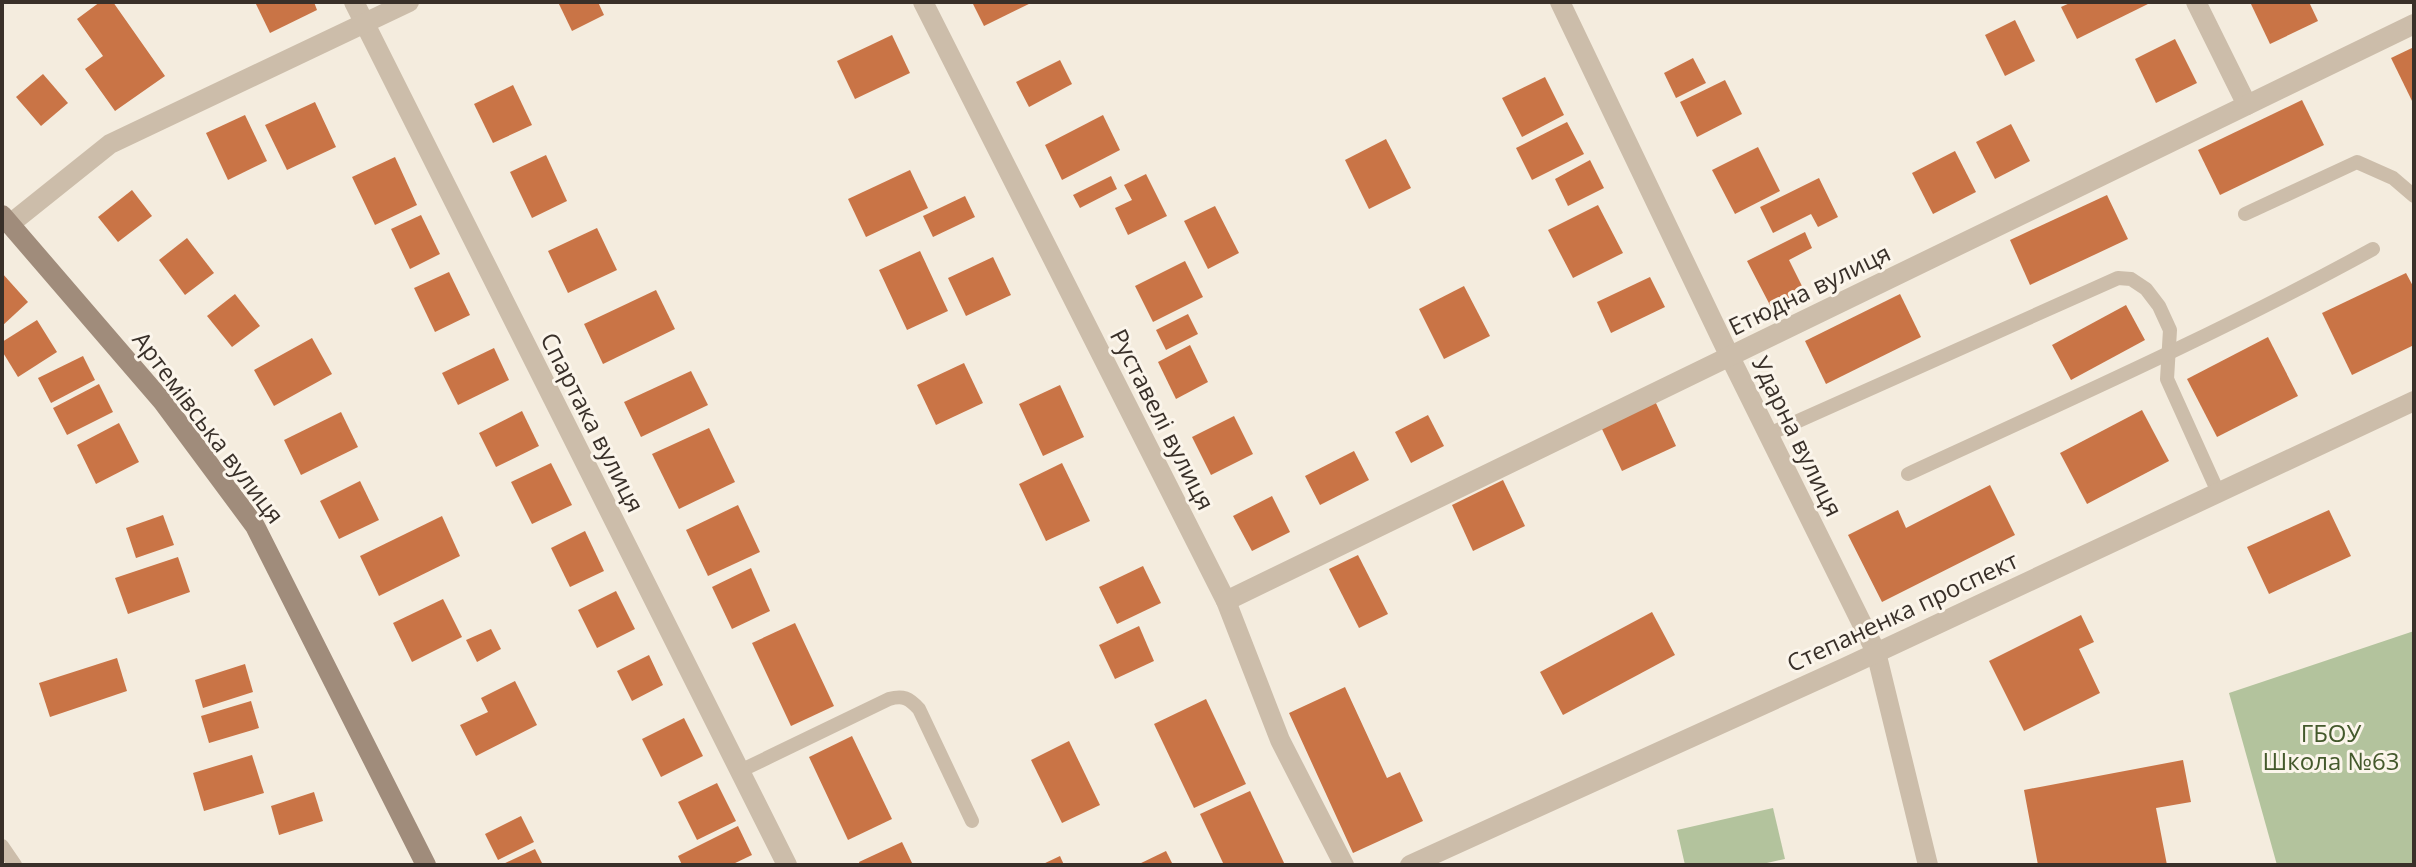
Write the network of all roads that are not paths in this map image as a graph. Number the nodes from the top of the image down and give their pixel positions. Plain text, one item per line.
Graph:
1 (354, 2) edge
2 (409, 2) edge
3 (923, 2) edge
4 (1560, 2) edge
5 (2196, 2) edge
6 (364, 24) junction
7 (2414, 24) edge
8 (2247, 105) junction
9 (2414, 196) edge
10 (2245, 214) dead end
11 (6, 220) edge
12 (2373, 249) dead end
13 (2169, 353) junction
14 (1730, 357) junction
15 (2414, 401) edge
16 (1769, 434) junction
17 (1908, 474) dead end
18 (2218, 492) junction
19 (1226, 601) junction
20 (1876, 652) junction
21 (740, 771) junction
22 (972, 821) dead end
23 (2, 846) edge
24 (15, 865) edge
25 (426, 865) edge
26 (787, 865) edge
27 (1344, 865) edge
28 (1410, 865) edge
29 (1928, 865) edge

1 - 6 street, Спартака вулиця
2 - 6 street
3 - 19 street, Руставелі вулиця
4 - 14 street, Ударна вулиця
5 - 8 street
6 - 11 street
6 - 21 street, Спартака вулиця
7 - 8 street, Етюдна вулиця
8 - 14 street, Етюдна вулиця
9 - 10 lane
11 - 25 main road, Артемівська вулиця
12 - 13 lane
13 - 16 lane
13 - 17 lane
13 - 18 lane
14 - 16 street, Ударна вулиця
14 - 19 street, Етюдна вулиця
15 - 18 street, Степаненка проспект
16 - 20 street, Ударна вулиця
18 - 20 street, Степаненка проспект
19 - 27 street, Руставелі вулиця
20 - 28 street, Степаненка проспект
20 - 29 street, Ударна вулиця
21 - 22 lane
21 - 26 street, Спартака вулиця
23 - 24 lane

